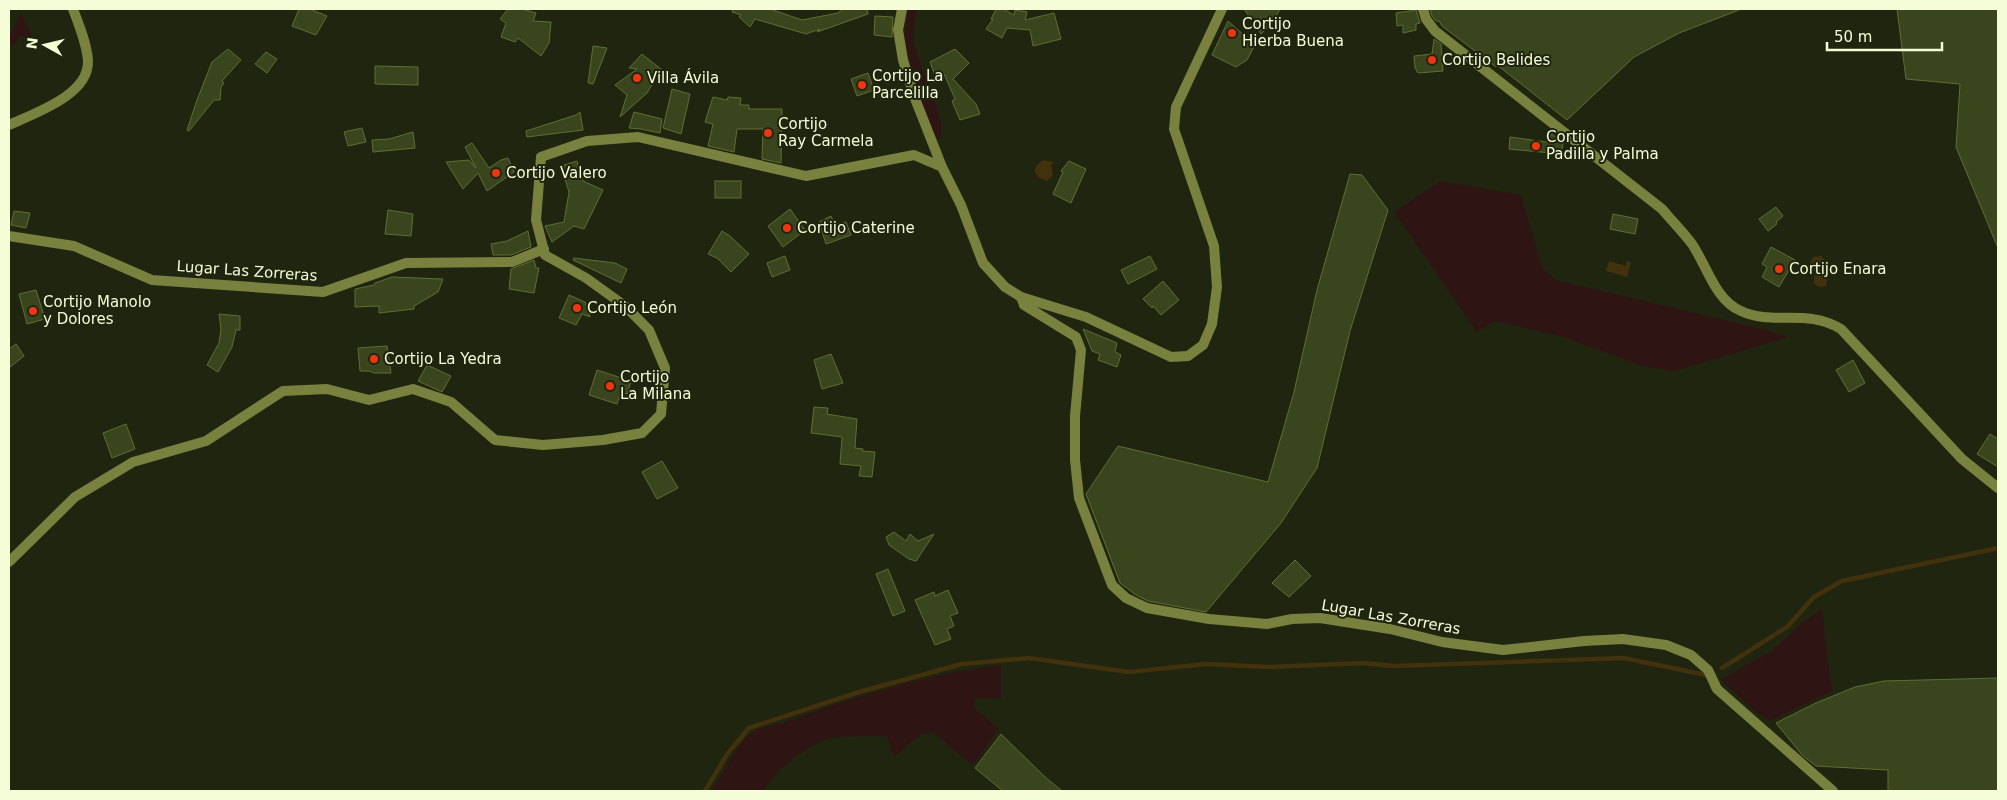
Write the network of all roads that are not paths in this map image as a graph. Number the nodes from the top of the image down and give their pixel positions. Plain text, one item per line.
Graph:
1 (73, 9) edge
2 (902, 9) edge
3 (1222, 9) edge
4 (1423, 9) edge
5 (9, 125) edge
6 (942, 167) junction
7 (9, 236) edge
8 (544, 249) junction
9 (1021, 297) junction
10 (1998, 488) edge
11 (9, 562) edge
12 (1833, 791) edge

1 - 5 street
2 - 6 street
3 - 9 street
4 - 10 street
6 - 8 street
6 - 9 street
7 - 8 street, Lugar Las Zorreras
8 - 11 street
9 - 12 street, Lugar Las Zorreras

